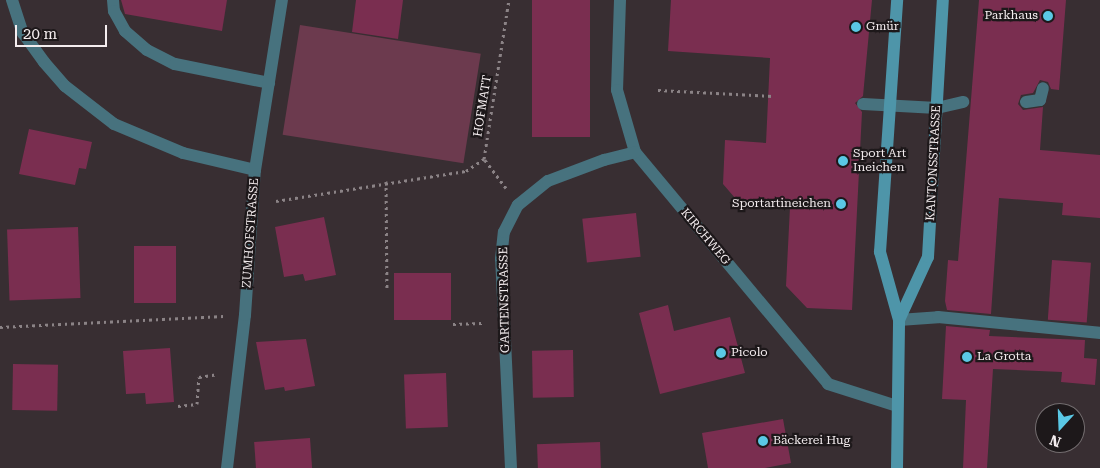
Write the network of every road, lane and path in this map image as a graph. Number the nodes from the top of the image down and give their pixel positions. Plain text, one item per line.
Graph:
1 (12, 0) edge
2 (113, 0) edge
3 (282, 0) edge
4 (509, 0) edge
5 (620, 0) edge
6 (897, 0) edge
7 (943, 0) edge
8 (269, 83) junction
9 (1043, 88) dead end
10 (658, 90) dead end
11 (773, 96) dead end
12 (963, 102) dead end
13 (1026, 102) dead end
14 (863, 104) dead end
15 (890, 106) junction
16 (937, 108) junction
17 (635, 152) junction
18 (484, 159) junction
19 (255, 170) junction
20 (386, 182) junction
21 (274, 201) dead end
22 (518, 205) junction
23 (387, 288) dead end
24 (245, 315) junction
25 (899, 320) junction
26 (504, 322) junction
27 (453, 324) dead end
28 (0, 327) edge
29 (1100, 333) edge
30 (238, 374) junction
31 (178, 406) dead end
32 (897, 406) junction
33 (227, 468) edge
34 (511, 468) edge
35 (897, 468) edge

1 - 19 street
2 - 8 street
3 - 8 street, ZUMHOFSTRASSE
4 - 18 path, HOFMATT
5 - 17 street, KIRCHWEG
6 - 15 main road, KANTONSSTRASSE
7 - 16 main road, KANTONSSTRASSE
8 - 19 street, ZUMHOFSTRASSE
9 - 13 street
10 - 11 path
12 - 16 street
14 - 15 street
15 - 16 street
15 - 25 main road, KANTONSSTRASSE
16 - 25 main road, KANTONSSTRASSE
17 - 22 street, GARTENSTRASSE
17 - 32 street, KIRCHWEG
18 - 20 path
18 - 22 path
19 - 24 street, ZUMHOFSTRASSE
20 - 21 path
20 - 23 path
22 - 26 street, GARTENSTRASSE
24 - 28 path
24 - 30 street, ZUMHOFSTRASSE
25 - 29 street
25 - 32 main road, KANTONSSTRASSE
26 - 27 path
26 - 34 street, GARTENSTRASSE
30 - 31 path
30 - 33 street, ZUMHOFSTRASSE
32 - 35 main road, KANTONSSTRASSE

